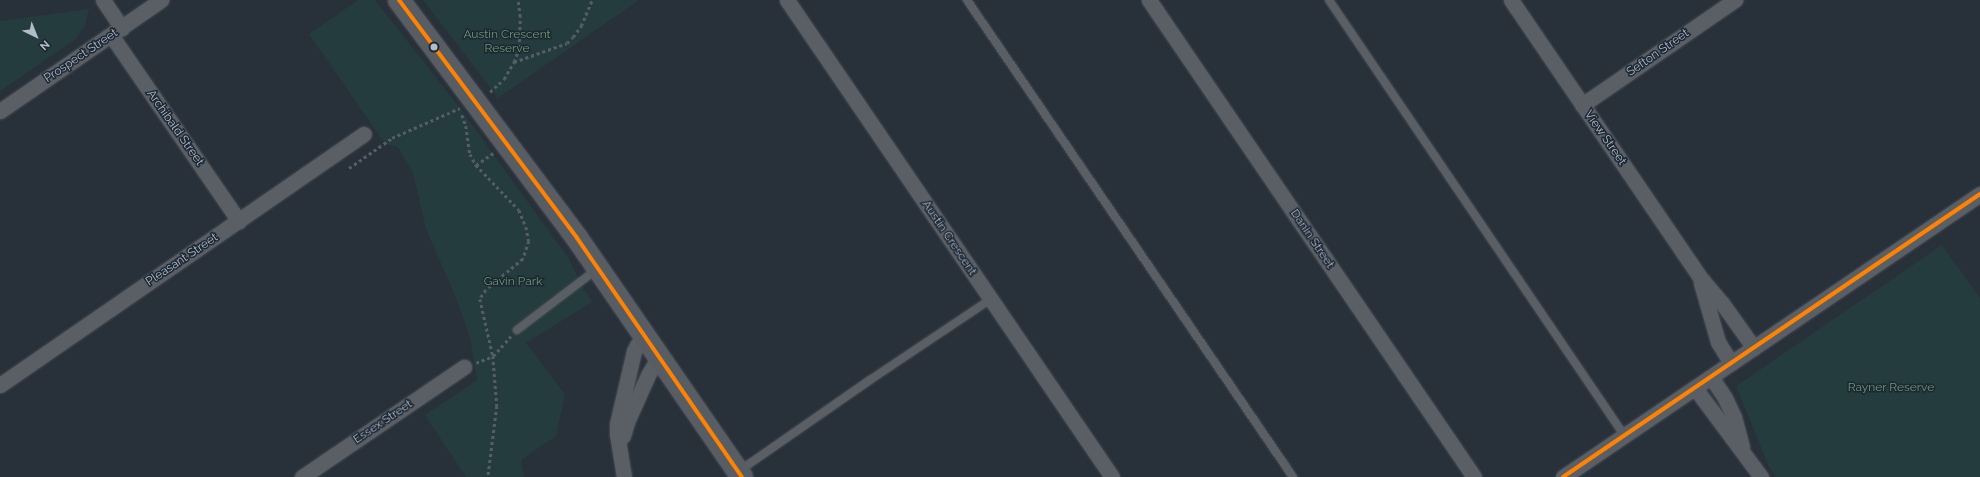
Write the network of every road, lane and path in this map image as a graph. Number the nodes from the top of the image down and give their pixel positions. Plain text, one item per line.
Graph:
1 (102, 0) edge
2 (161, 0) edge
3 (399, 0) edge
4 (518, 0) edge
5 (592, 0) edge
6 (787, 0) edge
7 (968, 0) edge
8 (1149, 0) edge
9 (1329, 0) edge
10 (1511, 0) edge
11 (1735, 0) edge
12 (116, 31) junction
13 (514, 62) junction
14 (467, 103) junction
15 (1582, 105) junction
16 (0, 111) edge
17 (364, 134) dead end
18 (349, 168) dead end
19 (1980, 194) edge
20 (239, 221) junction
21 (599, 268) junction
22 (1699, 276) junction
23 (991, 299) junction
24 (517, 330) joint
25 (646, 337) junction
26 (1754, 348) junction
27 (493, 356) junction
28 (660, 357) junction
29 (1731, 363) junction
30 (464, 367) joint
31 (1711, 377) junction
32 (0, 385) edge
33 (1695, 388) junction
34 (1624, 435) junction
35 (621, 448) junction
36 (1744, 451) junction
37 (740, 474) edge
38 (304, 477) edge
39 (488, 477) edge
40 (624, 477) edge
41 (1112, 477) edge
42 (1293, 477) edge
43 (1474, 477) edge
44 (1563, 477) edge
45 (1762, 477) edge

1 - 12 street, Archibald Street
2 - 12 street, Prospect Street
3 - 14 street
4 - 13 path
5 - 13 path
6 - 23 street, Austin Crescent
7 - 42 lane
8 - 43 street, Danin Street
9 - 34 lane
10 - 15 street, View Street
11 - 15 street, Sefton Street
12 - 16 street, Prospect Street
12 - 20 street, Archibald Street
13 - 14 path
14 - 18 path
14 - 21 street
14 - 27 path
15 - 22 street, View Street
17 - 20 street, Pleasant Street
19 - 26 street
20 - 32 street, Pleasant Street
21 - 24 lane
21 - 25 street
22 - 26 street, View Street
22 - 29 street, View Street
23 - 37 lane
23 - 41 street, Austin Crescent
24 - 27 path
25 - 28 street
25 - 35 street
26 - 29 street
27 - 30 path
27 - 39 path
28 - 35 street
28 - 37 street
29 - 31 street
30 - 38 street, Essex Street
31 - 33 street
31 - 36 street
33 - 34 street
33 - 36 street
34 - 44 street
35 - 40 street
36 - 45 street

